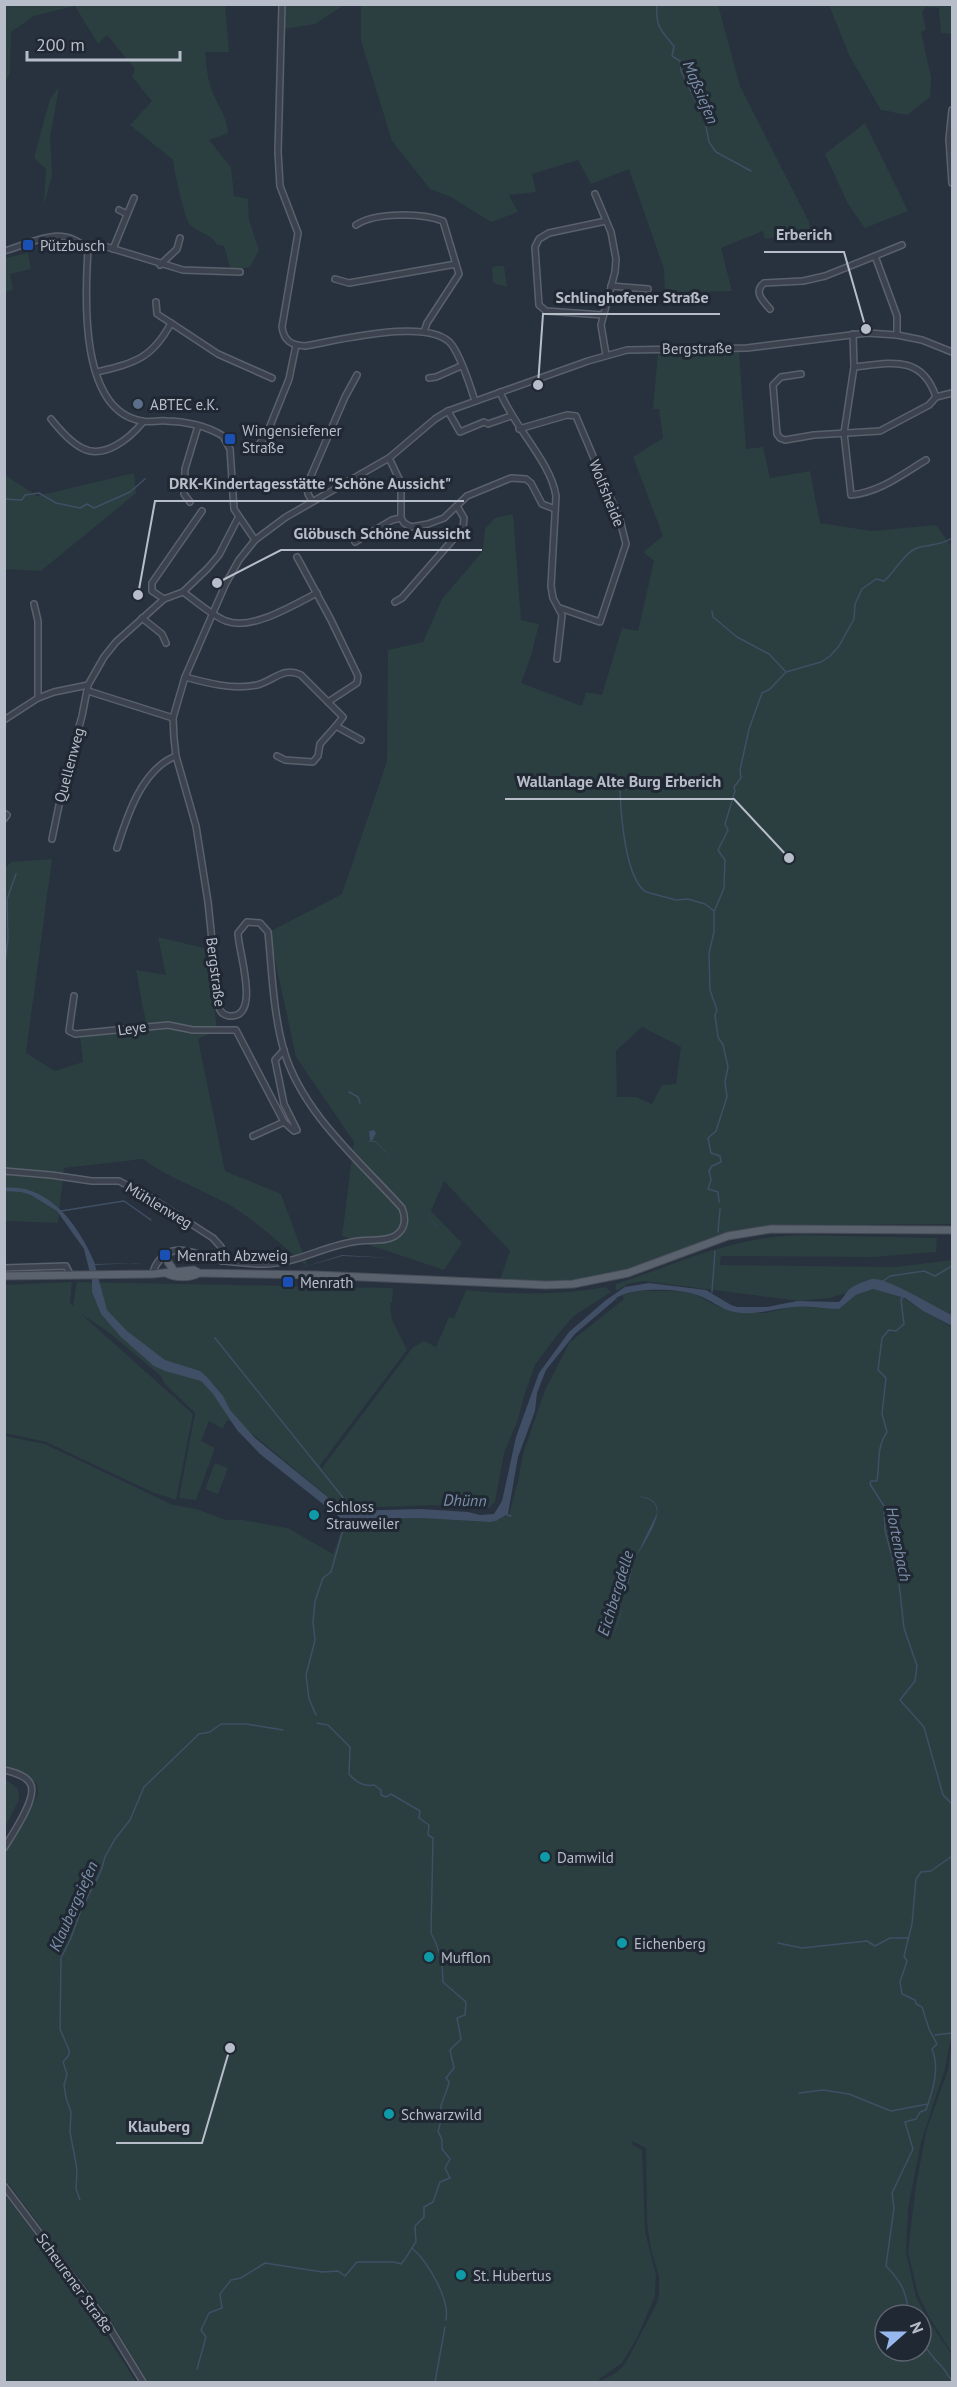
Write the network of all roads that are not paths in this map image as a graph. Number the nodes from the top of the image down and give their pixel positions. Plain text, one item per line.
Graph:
1 (282, 4) edge
2 (952, 110) edge
3 (952, 183) edge
4 (595, 194) dead end
5 (134, 198) dead end
6 (118, 210) dead end
7 (127, 214) junction
8 (606, 221) junction
9 (356, 225) dead end
10 (180, 238) dead end
11 (902, 245) dead end
12 (113, 249) junction
13 (88, 250) junction
14 (4, 251) edge
15 (875, 256) junction
16 (456, 264) junction
17 (160, 265) junction
18 (240, 272) dead end
19 (335, 279) dead end
20 (611, 286) junction
21 (648, 289) dead end
22 (156, 302) dead end
23 (770, 309) dead end
24 (603, 315) junction
25 (171, 323) junction
26 (424, 332) junction
27 (853, 334) junction
28 (897, 335) junction
29 (296, 345) junction
30 (952, 352) edge
31 (606, 355) junction
32 (461, 366) junction
33 (854, 367) junction
34 (97, 372) junction
35 (801, 374) dead end
36 (357, 375) dead end
37 (272, 378) dead end
38 (429, 378) dead end
39 (500, 392) junction
40 (952, 393) edge
41 (936, 397) junction
42 (475, 401) junction
43 (448, 411) junction
44 (511, 416) junction
45 (51, 419) dead end
46 (143, 422) junction
47 (198, 426) junction
48 (519, 429) junction
49 (844, 433) junction
50 (260, 443) dead end
51 (389, 458) junction
52 (926, 460) dead end
53 (312, 501) junction
54 (189, 502) dead end
55 (457, 506) junction
56 (555, 509) junction
57 (202, 511) dead end
58 (238, 518) junction
59 (401, 518) junction
60 (230, 536) junction
61 (237, 539) dead end
62 (255, 540) junction
63 (355, 542) dead end
64 (297, 557) dead end
65 (183, 592) junction
66 (317, 593) junction
67 (164, 599) junction
68 (395, 602) dead end
69 (34, 604) dead end
70 (560, 608) junction
71 (212, 613) junction
72 (142, 618) junction
73 (165, 643) dead end
74 (557, 659) dead end
75 (185, 677) junction
76 (88, 688) junction
77 (38, 698) junction
78 (328, 702) junction
79 (173, 718) junction
80 (4, 720) edge
81 (336, 726) junction
82 (361, 740) dead end
83 (176, 756) junction
84 (277, 756) dead end
85 (4, 813) edge
86 (4, 819) edge
87 (52, 839) dead end
88 (117, 848) dead end
89 (74, 996) dead end
90 (284, 1050) junction
91 (284, 1122) junction
92 (253, 1136) dead end
93 (4, 1172) edge
94 (952, 1230) edge
95 (167, 1253) junction
96 (222, 1261) junction
97 (4, 1268) edge
98 (174, 1271) junction
99 (166, 1273) junction
100 (199, 1273) junction
101 (70, 1274) junction
102 (153, 1274) junction
103 (4, 1276) edge
104 (4, 1770) edge
105 (4, 1848) edge
106 (4, 2186) edge
107 (143, 2382) edge

1 - 29 street
2 - 3 street
4 - 8 street
5 - 7 street
6 - 7 street
7 - 12 street
8 - 20 street
8 - 24 street
9 - 16 street
10 - 17 street
11 - 15 street
12 - 13 street
12 - 17 street
13 - 14 street
13 - 34 street
15 - 23 street
15 - 28 street
16 - 19 street
16 - 26 street
17 - 18 street
20 - 21 street
20 - 24 street
22 - 25 street
24 - 31 street
25 - 34 street
25 - 37 street
26 - 29 street
26 - 32 street
27 - 28 street, Bergstraße
27 - 31 street, Bergstraße
27 - 33 street
28 - 30 street, Bergstraße
29 - 50 street
31 - 39 street, Bergstraße
32 - 38 street
32 - 42 street
33 - 41 street
33 - 49 street
34 - 46 street
35 - 49 street
36 - 53 street
39 - 42 street, Bergstraße
39 - 44 street
40 - 41 street
41 - 49 street
42 - 43 street, Bergstraße
43 - 44 street
43 - 51 street, Bergstraße
44 - 48 street
45 - 46 street
46 - 47 street
47 - 54 street
47 - 58 street
48 - 56 street
48 - 70 street, Wolfsheide
49 - 52 street
51 - 53 street, Bergstraße
51 - 59 street
53 - 62 street, Bergstraße
55 - 56 street
55 - 59 street
55 - 68 street
56 - 70 street
57 - 67 street
58 - 60 street
58 - 62 street
59 - 63 street
60 - 61 street
60 - 65 street
62 - 71 street, Bergstraße
64 - 66 street
65 - 67 street
65 - 71 street
66 - 71 street
66 - 78 street
67 - 72 street, Quellenweg
69 - 77 street
70 - 74 street
71 - 75 street, Bergstraße
72 - 73 street
72 - 76 street, Quellenweg
75 - 78 street
75 - 79 street, Bergstraße
76 - 77 street
76 - 79 street
76 - 87 street, Quellenweg
77 - 80 street
78 - 81 street
79 - 83 street, Bergstraße
81 - 82 street
81 - 84 street
83 - 88 street
83 - 90 street, Bergstraße
85 - 86 street
89 - 91 street, Leye
90 - 91 street
90 - 96 street, Bergstraße
91 - 92 street
93 - 96 street, Mühlenweg
94 - 100 main road
95 - 96 street, Bergstraße
95 - 98 main road
95 - 102 street
97 - 101 street
98 - 99 main road
98 - 100 main road
99 - 100 main road
99 - 102 main road
101 - 102 main road
101 - 103 main road
104 - 105 street
106 - 107 street, Scheurener Straße

